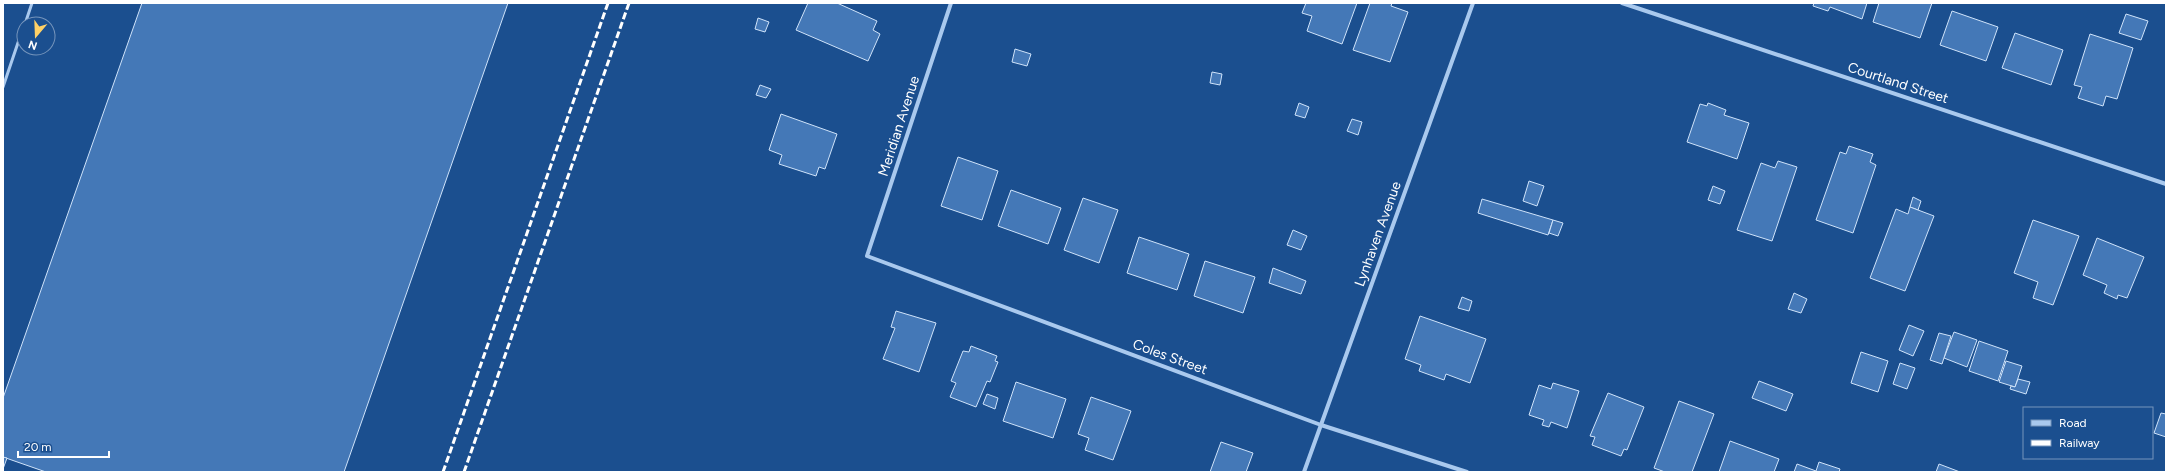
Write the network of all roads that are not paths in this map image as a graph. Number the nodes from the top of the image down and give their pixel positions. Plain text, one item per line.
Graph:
1 (32, 3) edge
2 (951, 3) edge
3 (1473, 3) edge
4 (1622, 3) edge
5 (27, 16) edge
6 (16, 49) edge
7 (3, 87) edge
8 (2166, 184) edge
9 (867, 256) joint
10 (1321, 425) junction
11 (1304, 472) edge
12 (1467, 472) edge

1 - 5 lane
2 - 9 street, Meridian Avenue
3 - 10 street, Lynhaven Avenue
4 - 8 street, Courtland Street
6 - 7 lane
9 - 10 street, Coles Street
10 - 11 street, Lynhaven Avenue
10 - 12 street, Coles Street

